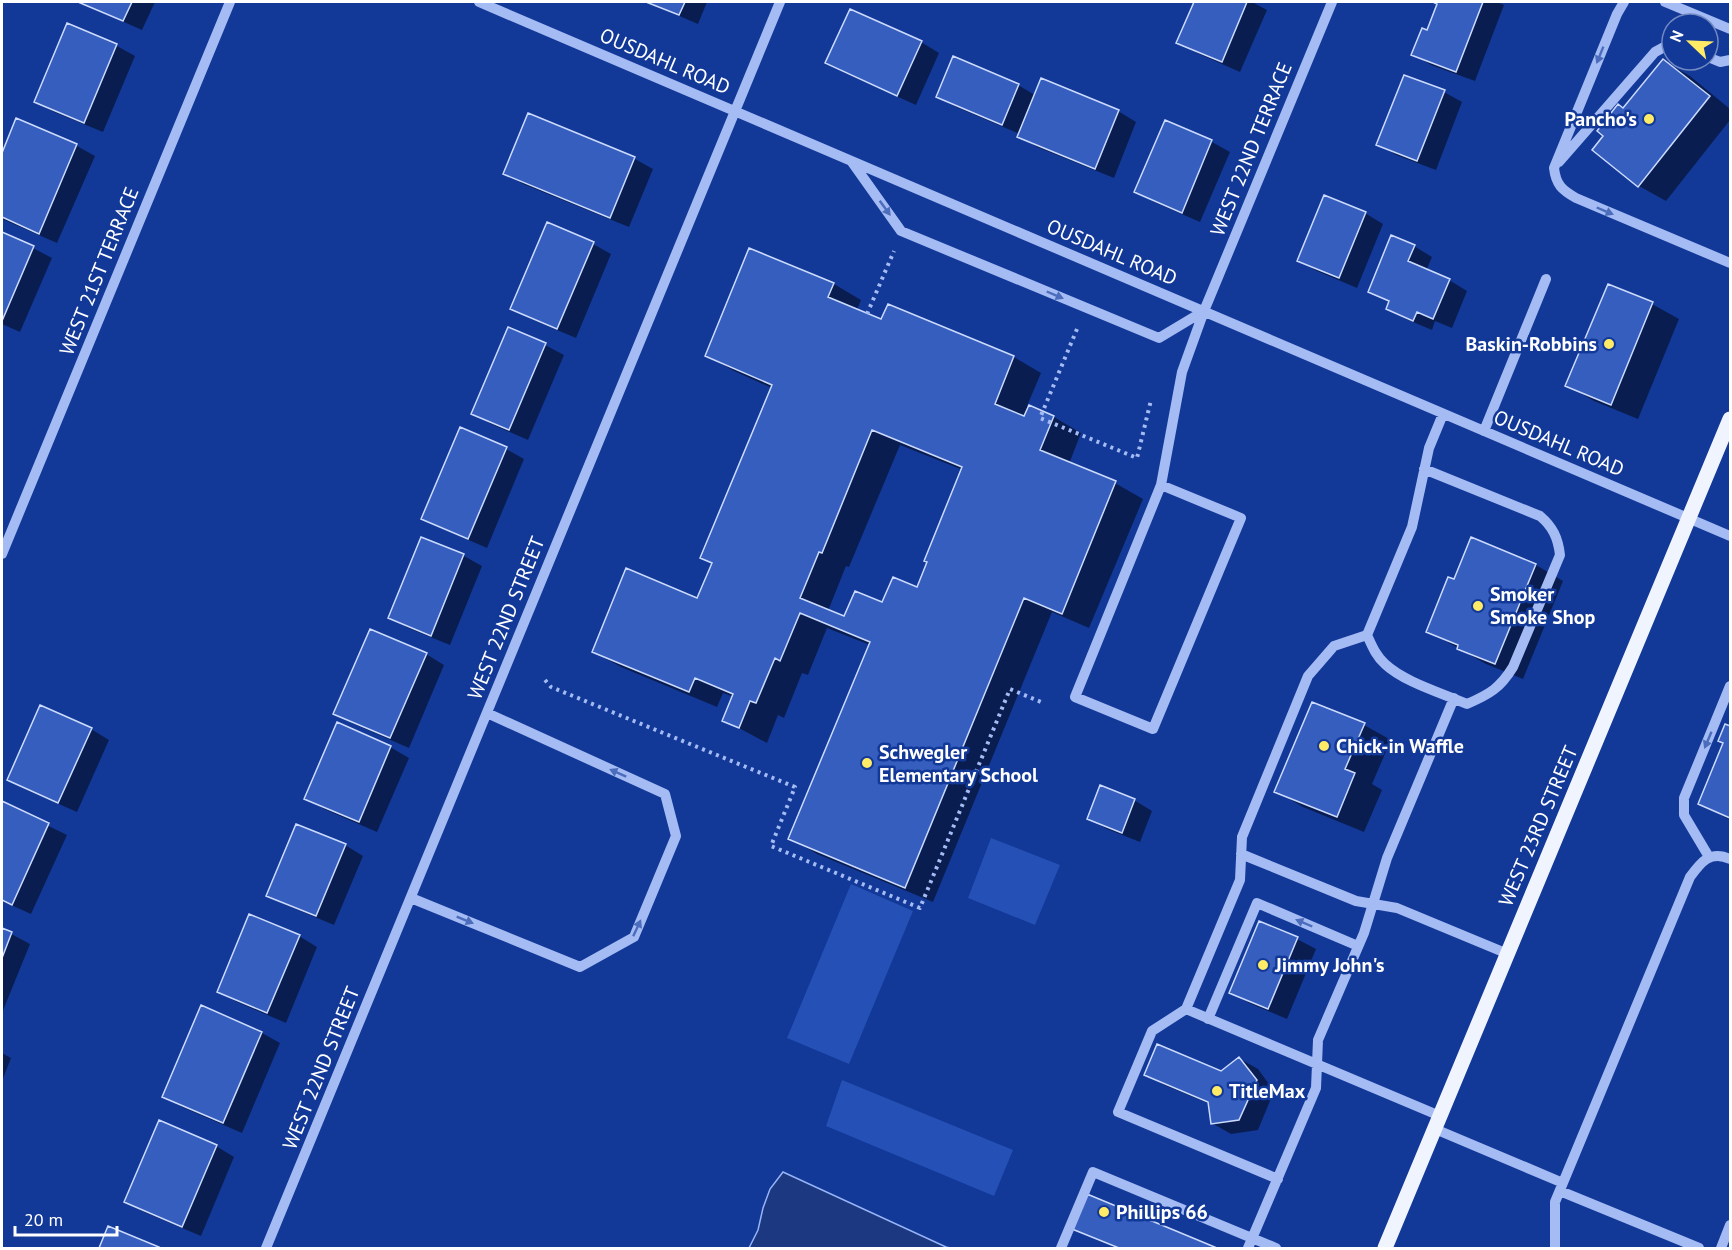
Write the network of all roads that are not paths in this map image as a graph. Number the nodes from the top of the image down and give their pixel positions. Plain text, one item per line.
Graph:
1 (230, 2) edge
2 (479, 2) edge
3 (780, 2) edge
4 (1332, 2) edge
5 (1624, 2) edge
6 (1665, 2) edge
7 (1731, 29) edge
8 (1660, 49) edge
9 (735, 111) junction
10 (851, 160) junction
11 (1554, 168) junction
12 (1731, 263) edge
13 (1546, 279) dead end
14 (1204, 311) junction
15 (1443, 414) junction
16 (1731, 419) edge
17 (1484, 431) junction
18 (1424, 468) junction
19 (1161, 485) junction
20 (1689, 518) junction
21 (1731, 536) edge
22 (2, 554) edge
23 (1367, 635) junction
24 (1731, 686) edge
25 (1454, 698) junction
26 (487, 713) junction
27 (1241, 854) junction
28 (1709, 857) junction
29 (1731, 859) edge
30 (411, 898) junction
31 (1373, 904) junction
32 (1358, 946) junction
33 (1508, 954) junction
34 (1186, 1009) junction
35 (1208, 1018) junction
36 (1317, 1064) junction
37 (1437, 1122) junction
38 (1278, 1179) junction
39 (1562, 1187) junction
40 (1730, 1228) edge
41 (1250, 1244) edge
42 (1558, 1247) edge
43 (266, 1248) edge
44 (1061, 1248) edge
45 (1276, 1248) edge
46 (1385, 1248) edge
47 (1699, 1248) edge
48 (1720, 1248) edge

1 - 22 street, WEST 21ST TERRACE
2 - 9 street, OUSDAHL ROAD
3 - 9 street, WEST 22ND STREET
4 - 14 street, WEST 22ND TERRACE
5 -> 11 street
6 - 7 street
8 - 11 street
9 - 10 street, OUSDAHL ROAD
9 - 26 street, WEST 22ND STREET
10 - 14 street, OUSDAHL ROAD
10 -> 14 street
11 -> 12 street
13 - 17 street
14 - 15 street, OUSDAHL ROAD
14 - 19 street, WEST 22ND TERRACE
15 - 17 street, OUSDAHL ROAD
15 - 18 street
16 - 20 main road, WEST 23RD STREET
17 - 20 street, OUSDAHL ROAD
18 - 23 street
18 - 25 street
19 - 19 street, WEST 22ND TERRACE
20 - 21 street, OUSDAHL ROAD
20 - 33 main road, WEST 23RD STREET
23 - 25 street
23 - 27 street
24 -> 28 street
25 - 31 street
26 - 30 street, WEST 22ND STREET
30 -> 26 street
27 - 31 street
27 - 34 street
28 - 29 street
28 - 39 street
30 - 43 street, WEST 22ND STREET
31 - 32 street
31 - 33 street
32 -> 35 street
32 - 36 street
33 - 37 main road, WEST 23RD STREET
34 - 35 street
34 - 38 street
35 - 36 street
36 - 37 street
36 - 38 street
37 - 39 street
37 - 46 main road, WEST 23RD STREET
38 - 41 street
39 - 42 street
39 - 47 street
40 - 48 street
41 - 44 street
41 - 45 street

